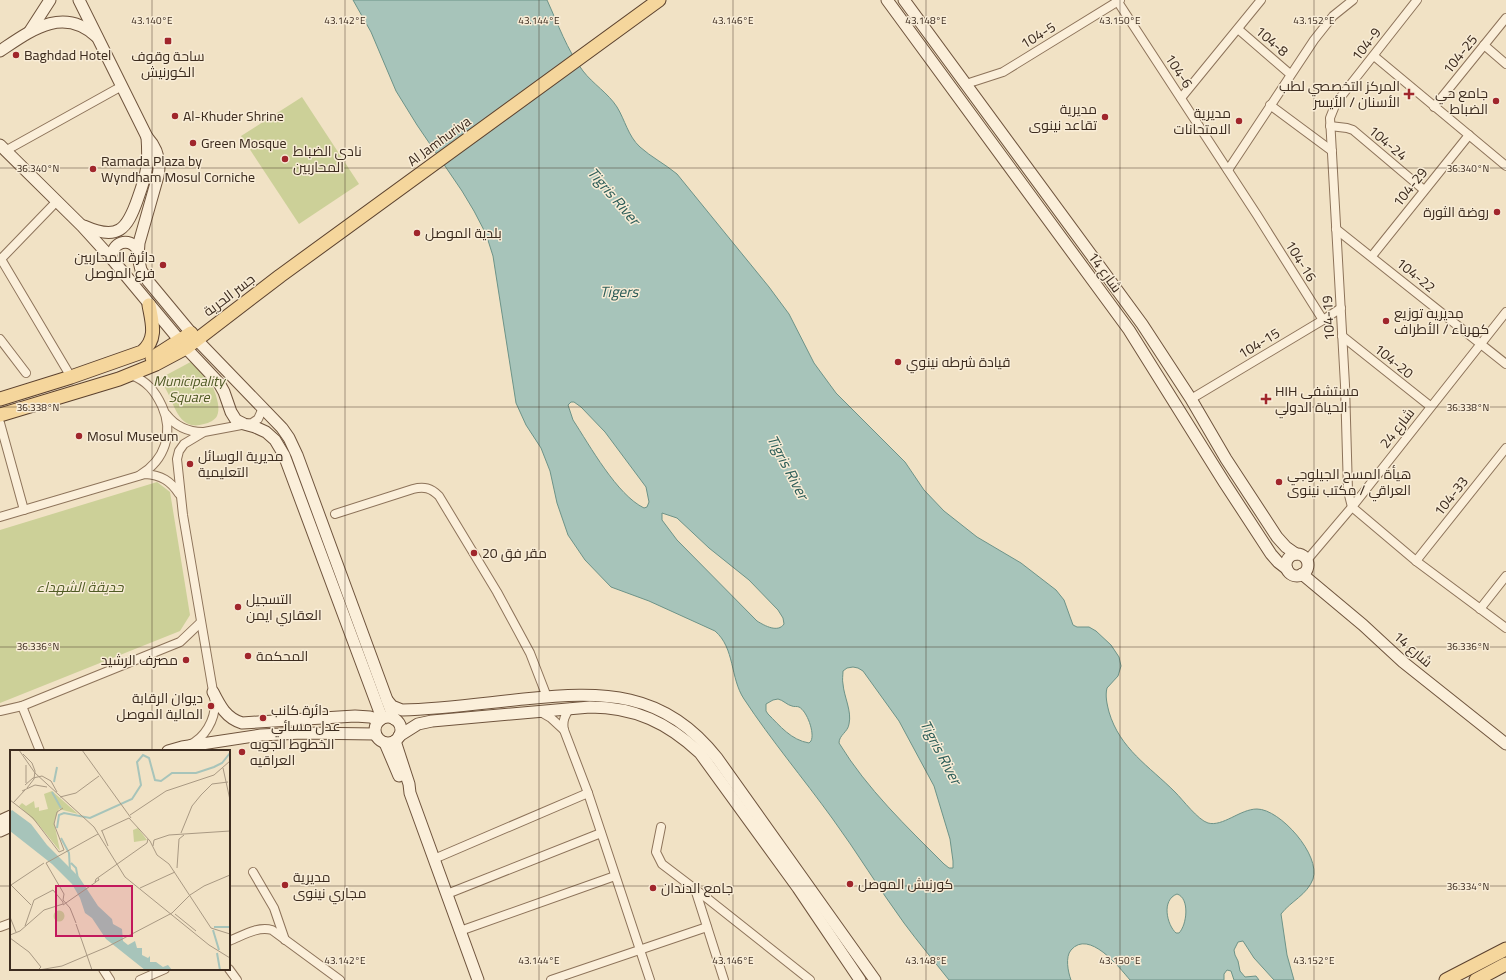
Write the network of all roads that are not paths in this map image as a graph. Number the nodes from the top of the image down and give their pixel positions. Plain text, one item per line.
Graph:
1 (50, 0) edge
2 (79, 0) edge
3 (659, 0) edge
4 (887, 0) edge
5 (904, 0) edge
6 (1261, 0) edge
7 (1353, 0) edge
8 (1417, 0) edge
9 (1119, 1) edge
10 (1506, 18) edge
11 (1238, 29) junction
12 (29, 32) junction
13 (100, 41) junction
14 (1484, 45) junction
15 (0, 51) edge
16 (1374, 56) junction
17 (1506, 64) edge
18 (1290, 74) junction
19 (966, 84) junction
20 (122, 86) junction
21 (1181, 98) junction
22 (1270, 105) junction
23 (1434, 107) junction
24 (1330, 126) junction
25 (1468, 135) junction
26 (147, 137) junction
27 (3, 148) edge
28 (1332, 151) junction
29 (1506, 166) edge
30 (1228, 170) junction
31 (1424, 190) junction
32 (57, 201) junction
33 (1257, 215) joint
34 (82, 226) junction
35 (1336, 228) junction
36 (138, 250) junction
37 (1372, 256) junction
38 (0, 259) edge
39 (112, 259) junction
40 (280, 276) joint
41 (149, 305) junction
42 (1341, 308) junction
43 (1506, 312) edge
44 (1323, 320) junction
45 (194, 336) junction
46 (1342, 336) junction
47 (0, 339) edge
48 (1480, 343) junction
49 (182, 344) junction
50 (1506, 364) edge
51 (26, 373) dead end
52 (136, 373) junction
53 (71, 377) junction
54 (0, 399) edge
55 (1191, 399) junction
56 (1430, 406) junction
57 (263, 408) junction
58 (165, 412) junction
59 (0, 415) edge
60 (0, 423) edge
61 (244, 424) junction
62 (204, 432) junction
63 (1506, 448) edge
64 (138, 476) junction
65 (180, 495) junction
66 (1352, 507) junction
67 (24, 510) junction
68 (335, 514) dead end
69 (0, 517) edge
70 (1296, 554) junction
71 (1307, 560) junction
72 (1416, 561) junction
73 (1287, 569) junction
74 (1302, 574) junction
75 (1506, 576) edge
76 (1480, 609) junction
77 (200, 623) junction
78 (1506, 628) edge
79 (213, 692) junction
80 (590, 695) junction
81 (547, 697) junction
82 (387, 699) junction
83 (467, 705) junction
84 (22, 706) junction
85 (590, 707) junction
86 (570, 708) junction
87 (0, 711) edge
88 (539, 711) junction
89 (468, 717) junction
90 (381, 719) junction
91 (394, 719) junction
92 (564, 730) junction
93 (376, 734) junction
94 (393, 740) junction
95 (1506, 744) edge
96 (182, 747) junction
97 (209, 747) edge
98 (40, 750) edge
99 (172, 750) edge
100 (588, 793) junction
101 (10, 816) edge
102 (0, 821) edge
103 (10, 826) edge
104 (661, 827) dead end
105 (0, 831) edge
106 (601, 833) junction
107 (434, 859) junction
108 (253, 872) dead end
109 (615, 876) junction
110 (695, 889) junction
111 (447, 894) junction
112 (10, 923) edge
113 (0, 927) edge
114 (707, 927) junction
115 (460, 931) junction
116 (285, 940) junction
117 (230, 941) edge
118 (639, 949) junction
119 (1506, 949) edge
120 (1506, 964) edge
121 (104, 970) edge
122 (163, 970) edge
123 (230, 970) edge
124 (110, 980) edge
125 (140, 980) edge
126 (238, 980) edge
127 (340, 980) edge
128 (478, 980) edge
129 (552, 980) edge
130 (650, 980) edge
131 (724, 980) edge
132 (810, 980) edge
133 (860, 980) edge
134 (875, 980) edge
135 (1446, 980) edge
136 (1476, 980) edge

1 - 12 street
2 - 13 street
3 - 40 main road, Al Jamhuriya
4 - 73 street, شارع 14
5 - 19 street, شارع 14
6 - 11 street
7 - 18 street
8 - 16 street, 104-9
9 - 19 street, 104-5
9 - 21 street, 104-6
10 - 14 street, 104-25
11 - 18 street, 104-8
11 - 21 street
12 - 13 street
12 - 15 street
13 - 20 street
14 - 17 street
14 - 23 street, 104-25
16 - 23 street
16 - 24 street, 104-9
18 - 22 street
19 - 55 street, شارع 14
20 - 26 street
20 - 27 street
21 - 30 street, 104-6
22 - 28 street
22 - 30 street
23 - 25 street
24 - 28 street, 104-19
24 - 31 street, 104-24
25 - 29 street
25 - 31 street, 104-29
26 - 34 street
26 - 36 street
27 - 32 street
28 - 35 street, 104-19
30 - 33 street, 104-6
31 - 37 street, 104-29
32 - 34 street
32 - 38 street
33 - 44 street, 104-16
34 - 39 street
35 - 37 street, 104-22
35 - 42 street, 104-19
36 - 39 street
36 - 45 street
37 - 48 street, 104-22
38 - 53 street
39 - 41 street
40 - 45 main road, جسر الحرية
41 - 49 street
41 - 53 main road
42 - 44 street, 104-15
42 - 46 street, 104-19
43 - 48 street, شارع 24
44 - 55 street, 104-15
45 - 49 main road, جسر الحرية
45 - 57 street
46 - 56 street, 104-20
46 - 66 street, 104-19
47 - 51 street
48 - 50 street, 104-22
48 - 56 street, شارع 24
49 - 52 main road, جسر الحرية
49 - 61 street
52 - 58 street
52 - 59 main road
53 - 54 main road
55 - 70 street, شارع 14
56 - 66 street, شارع 24
57 - 61 street
57 - 82 street
58 - 62 street
58 - 64 street
60 - 67 street
61 - 62 street
61 - 90 street
62 - 65 street
63 - 72 street, 104-33
64 - 65 street
64 - 67 street
65 - 77 street
66 - 71 street, شارع 24
66 - 72 street
67 - 69 street
68 - 81 street
70 - 71 street
70 - 73 street
71 - 74 street
72 - 76 street
73 - 74 street
74 - 95 street, شارع 14
75 - 76 street
76 - 78 street
77 - 79 street
77 - 84 street
79 - 90 street
79 - 96 street
80 - 81 street
80 - 85 street
80 - 134 street
81 - 83 street
82 - 83 street
82 - 91 street
83 - 89 street
84 - 87 street
84 - 98 street
85 - 86 street
85 - 133 street
86 - 88 street
86 - 92 street
88 - 89 street
88 - 92 street
89 - 94 street
90 - 91 street
90 - 93 street
91 - 94 street
92 - 100 street
93 - 94 street
93 - 97 street
94 - 107 street
96 - 97 street
96 - 99 street
100 - 106 street
100 - 107 street
101 - 102 street
103 - 105 street
104 - 110 street
106 - 109 street
106 - 111 street
107 - 111 street
108 - 116 street
109 - 115 street
109 - 118 street
110 - 114 street
110 - 132 street
111 - 115 street
112 - 113 street
114 - 118 street
114 - 131 street
115 - 128 street
116 - 117 street
116 - 127 street
118 - 129 street
118 - 130 street
119 - 135 main road
120 - 136 main road
121 - 124 street
122 - 125 street
123 - 126 street

